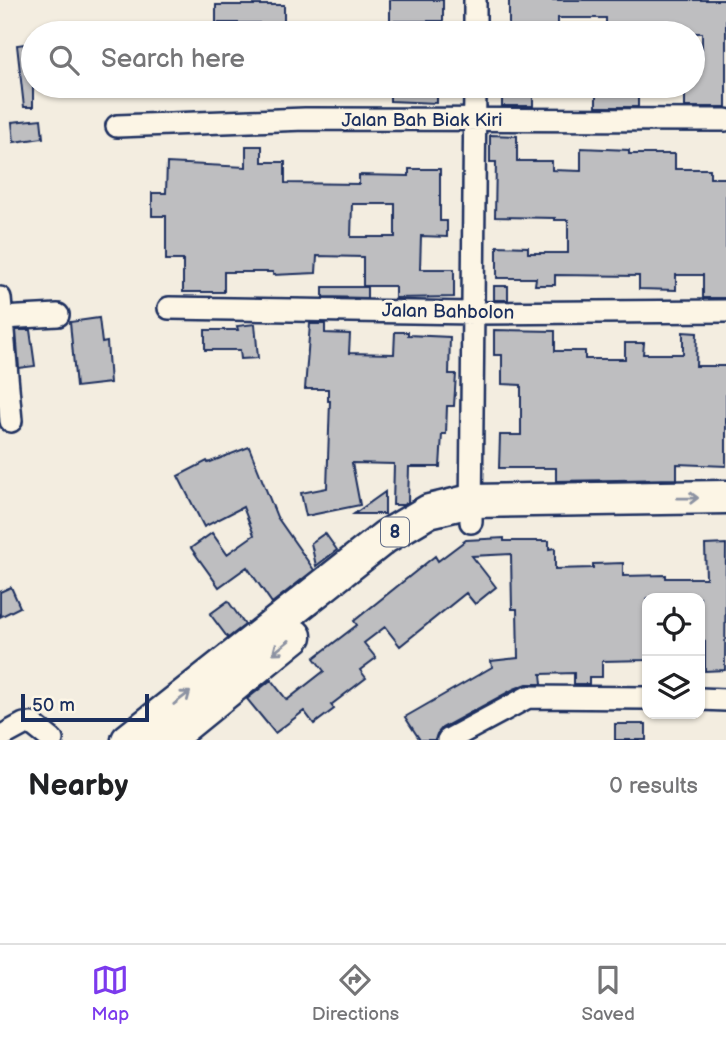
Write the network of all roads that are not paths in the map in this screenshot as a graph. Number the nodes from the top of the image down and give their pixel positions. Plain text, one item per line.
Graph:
1 (475, 0) edge
2 (475, 21) edge
3 (475, 98) edge
4 (726, 120) edge
5 (475, 121) junction
6 (117, 126) dead end
7 (1, 308) edge
8 (169, 308) dead end
9 (726, 311) edge
10 (473, 313) junction
11 (58, 315) dead end
12 (11, 421) dead end
13 (726, 497) edge
14 (471, 512) junction
15 (726, 518) edge
16 (642, 698) edge
17 (705, 699) edge
18 (726, 700) edge
19 (0, 737) edge
20 (52, 740) edge
21 (128, 740) edge
22 (167, 740) edge
23 (448, 740) edge

1 - 2 street
3 - 5 street
4 - 5 street, Jalan Bah Biak Kiri
5 - 6 street, Jalan Bah Biak Kiri
5 - 10 street
7 - 11 street
7 - 12 street
8 - 10 street, Jalan Bahbolon
9 - 10 street, Jalan Bahbolon
10 - 14 street
14 -> 13 highway, 8
14 - 15 highway, 8
21 -> 14 highway, 8
14 -> 22 highway, 8
16 - 23 street
17 - 18 street
19 - 20 street

